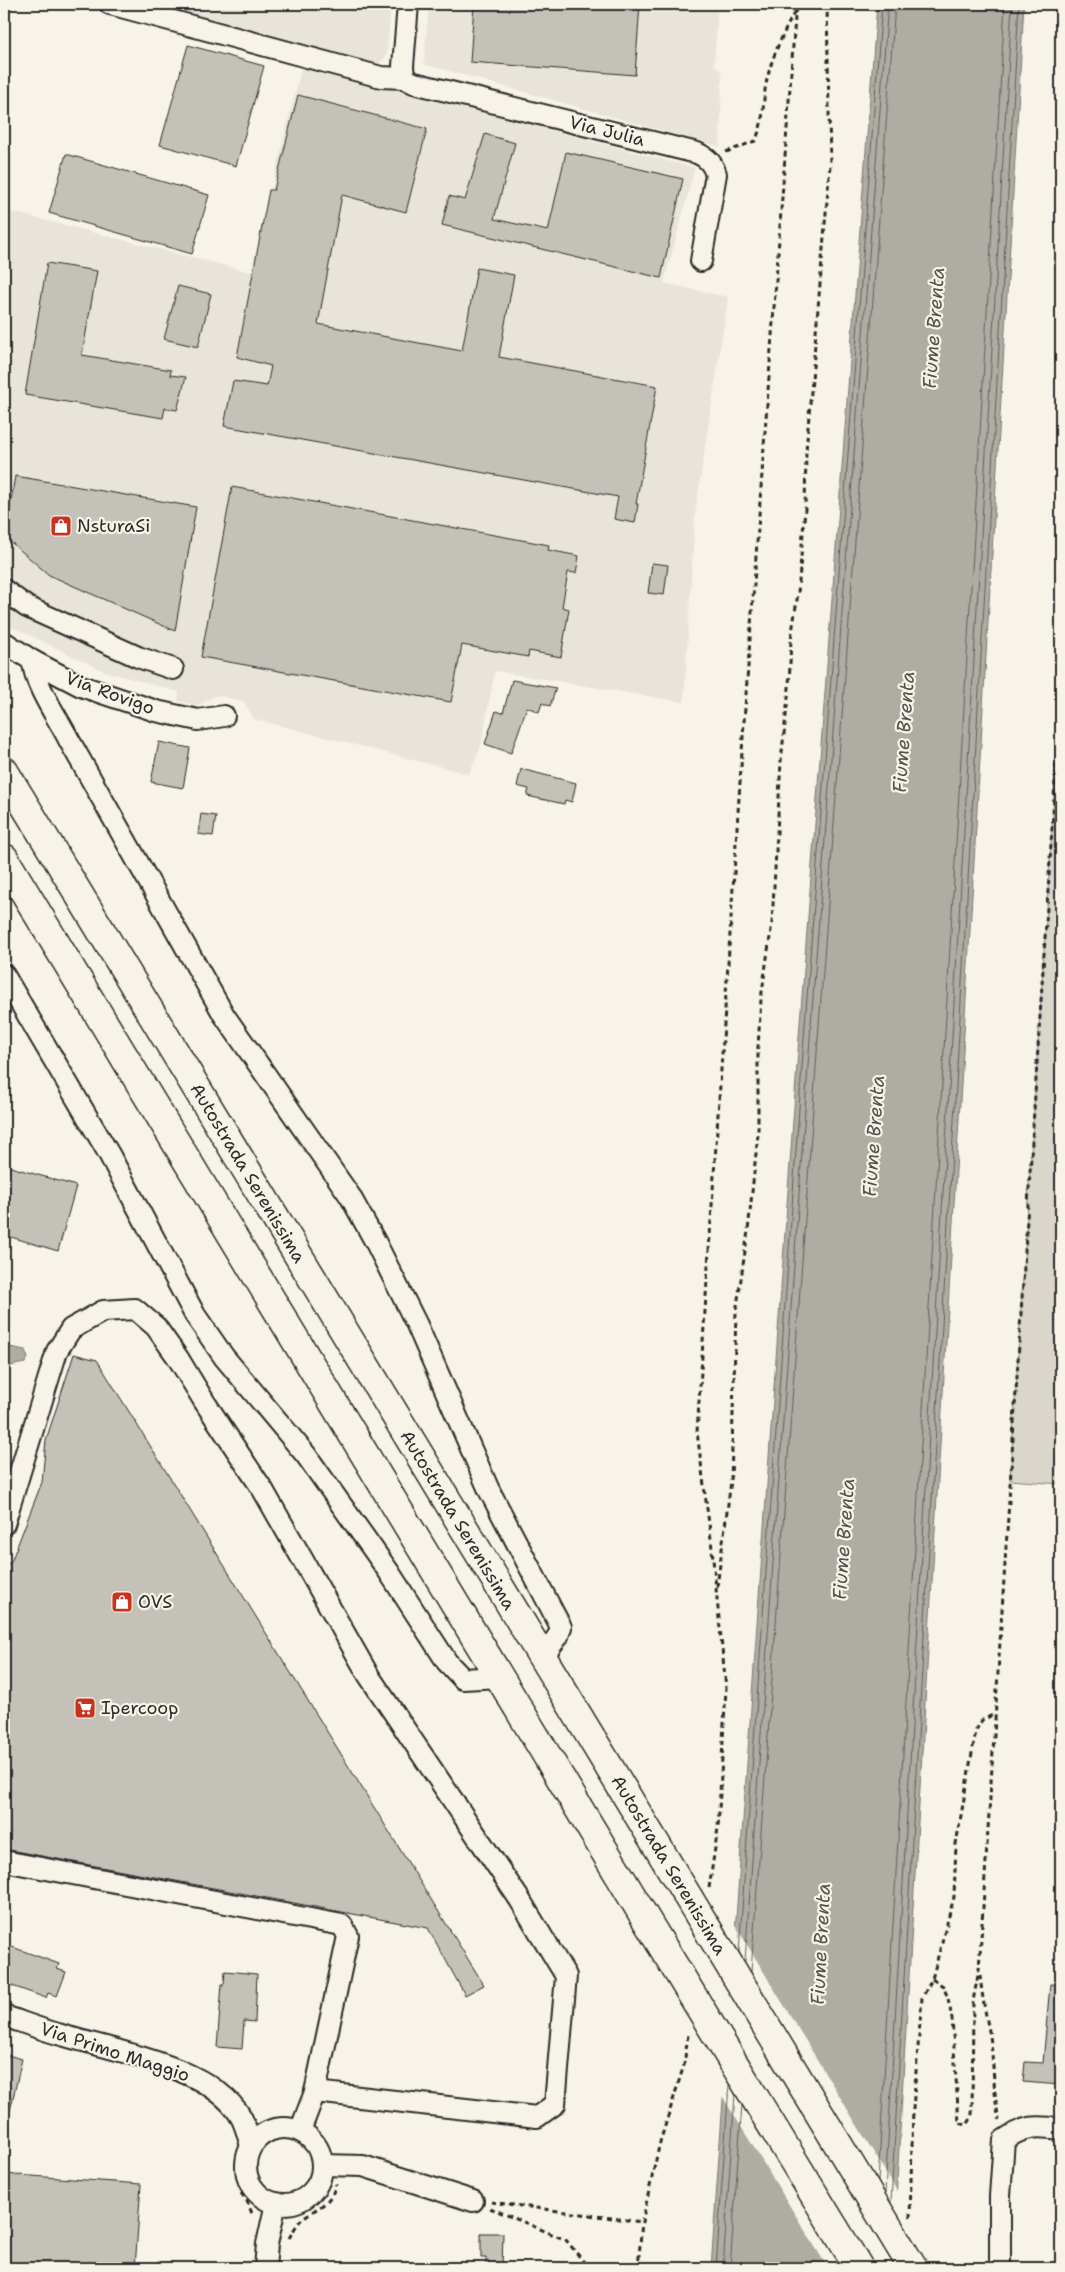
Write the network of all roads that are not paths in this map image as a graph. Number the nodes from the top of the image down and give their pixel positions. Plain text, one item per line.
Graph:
1 (110, 4) edge
2 (408, 4) edge
3 (404, 78) junction
4 (701, 261) dead end
5 (4, 590) edge
6 (4, 642) edge
7 (33, 661) junction
8 (173, 670) dead end
9 (224, 716) dead end
10 (4, 771) edge
11 (4, 858) edge
12 (4, 975) edge
13 (4, 1524) edge
14 (542, 1658) junction
15 (500, 1677) junction
16 (4, 1861) edge
17 (4, 2016) edge
18 (314, 2092) junction
19 (1061, 2129) edge
20 (300, 2131) junction
21 (251, 2146) junction
22 (332, 2164) junction
23 (473, 2201) road end
24 (276, 2203) junction
25 (264, 2268) edge
26 (859, 2268) edge
27 (913, 2268) edge
28 (1000, 2268) edge

1 - 3 street, Via Julia
2 - 3 street
3 - 4 street, Via Julia
5 - 8 street
6 - 7 street, Via Rovigo
7 - 9 street, Via Rovigo
7 - 14 street
10 - 14 highway, Autostrada Serenissima
11 - 15 highway
12 - 15 street
13 - 18 street
14 - 27 highway, Autostrada Serenissima, bridge
15 - 26 highway, bridge
16 - 18 street
17 - 21 street, Via Primo Maggio
18 - 20 street
19 - 28 street
20 - 21 street
20 - 22 street
21 - 24 street
22 - 23 street
22 - 24 street
24 - 25 street

